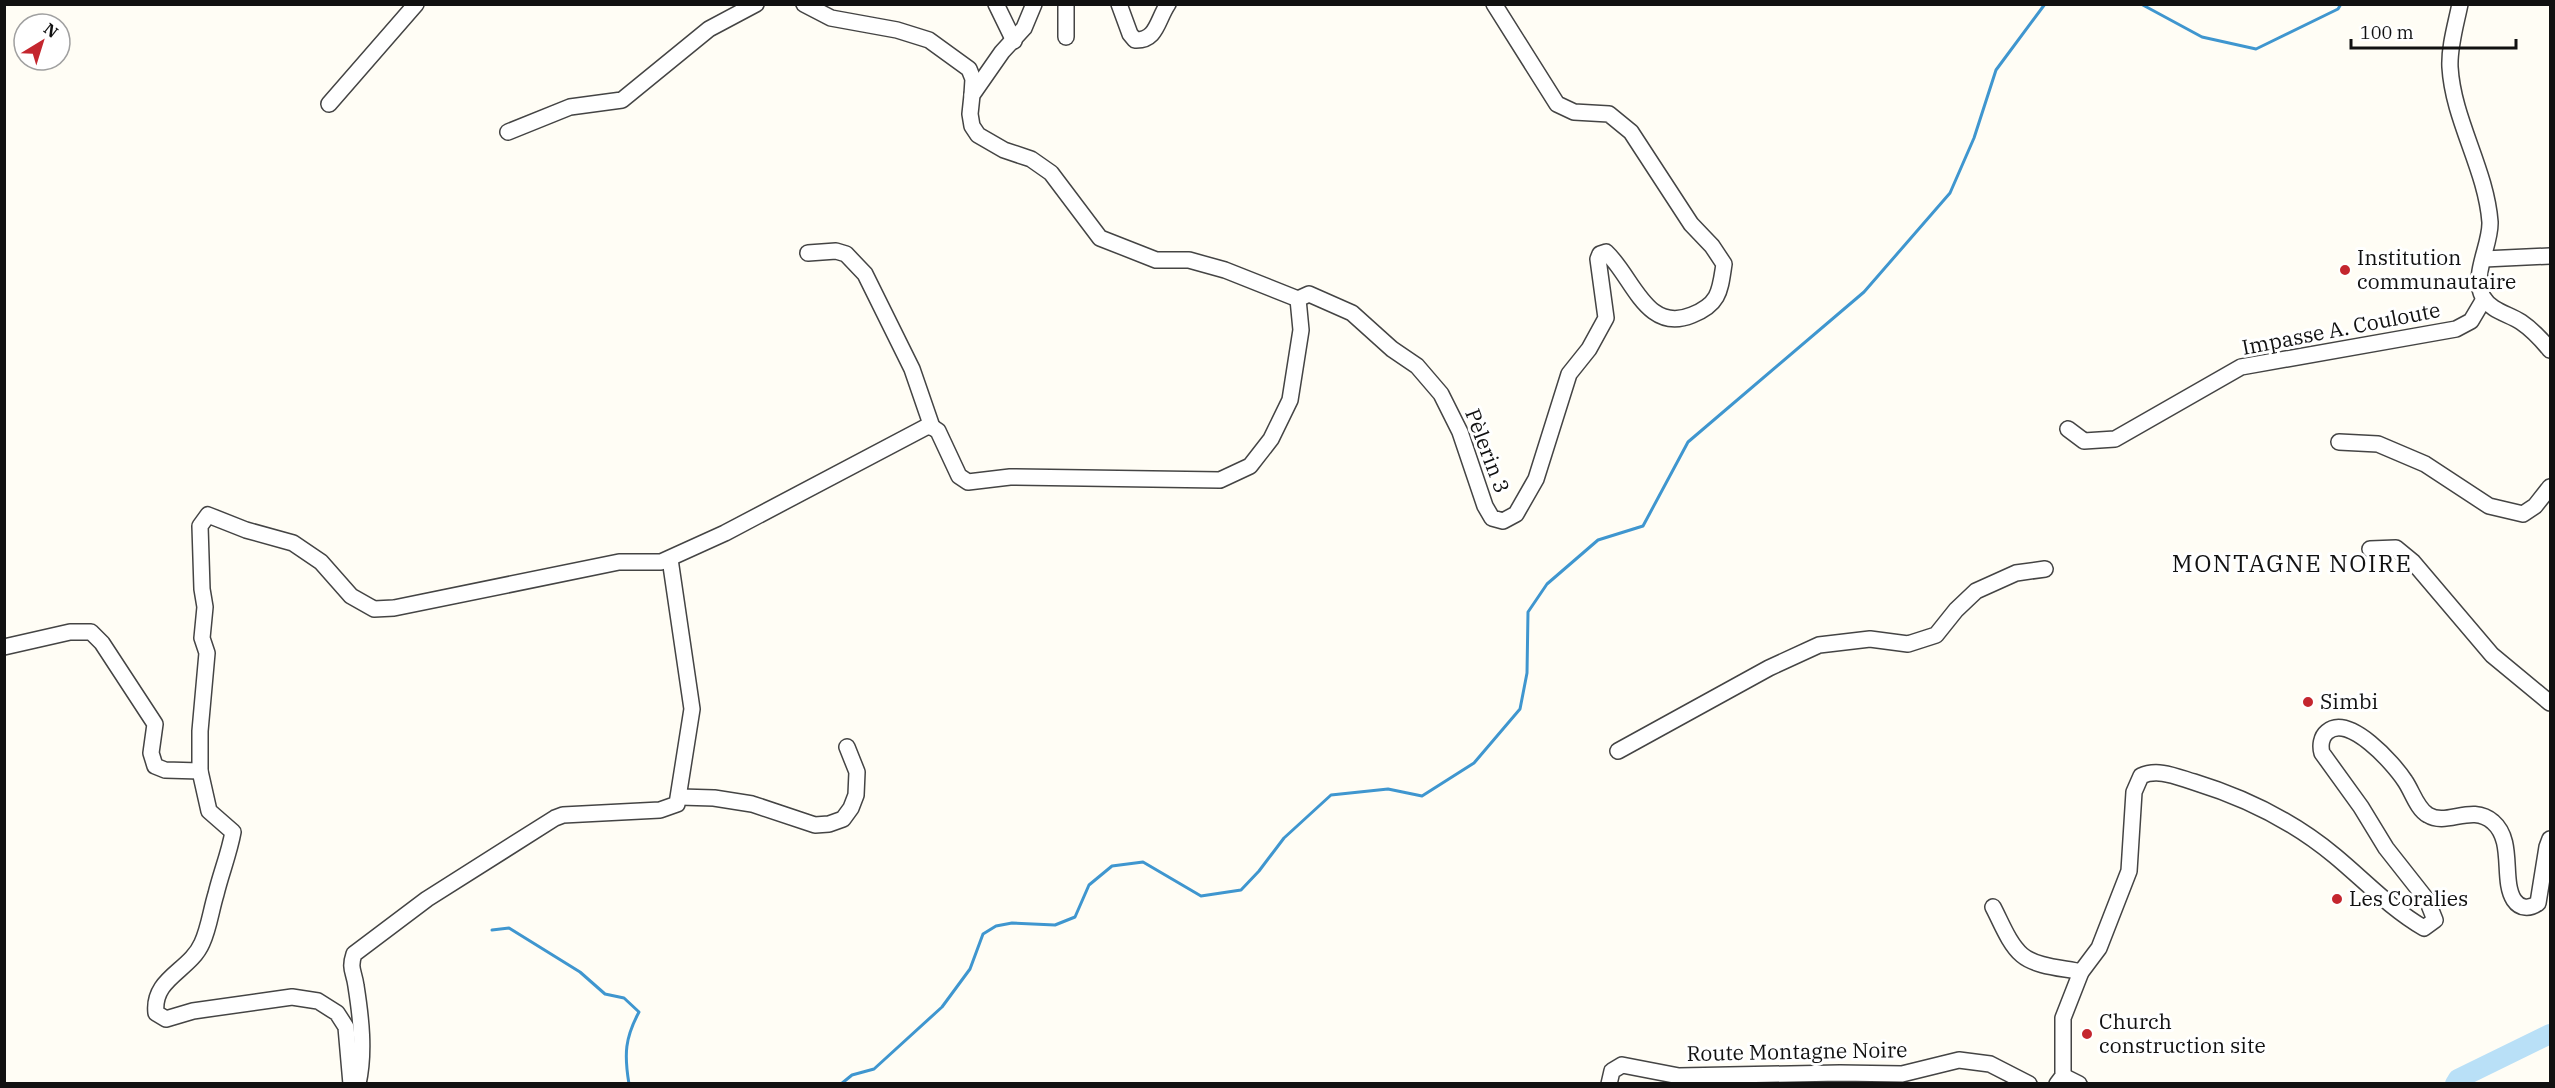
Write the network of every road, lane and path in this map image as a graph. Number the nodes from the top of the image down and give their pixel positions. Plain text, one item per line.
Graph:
1 (416, 4) edge
2 (756, 4) edge
3 (804, 4) edge
4 (839, 4) edge
5 (996, 4) edge
6 (1034, 4) edge
7 (1066, 4) edge
8 (1119, 4) edge
9 (1168, 4) edge
10 (1494, 4) edge
11 (2460, 4) edge
12 (847, 21) junction
13 (1066, 37) dead end
14 (1014, 41) junction
15 (972, 95) junction
16 (329, 104) dead end
17 (508, 132) dead end
18 (808, 253) dead end
19 (2550, 256) edge
20 (2484, 259) junction
21 (2484, 298) junction
22 (1298, 299) junction
23 (2550, 350) edge
24 (932, 427) junction
25 (2068, 429) dead end
26 (2339, 442) dead end
27 (2550, 487) edge
28 (2370, 549) dead end
29 (670, 559) junction
30 (2045, 569) dead end
31 (4, 647) edge
32 (2550, 703) edge
33 (847, 747) dead end
34 (1618, 751) dead end
35 (200, 771) junction
36 (680, 797) junction
37 (2550, 839) edge
38 (1993, 907) dead end
39 (2081, 972) junction
40 (1719, 1079) edge
41 (2060, 1079) edge
42 (2021, 1082) edge
43 (351, 1083) edge
44 (358, 1083) edge
45 (1609, 1083) edge
46 (2079, 1083) edge

1 - 16 street
2 - 17 street
3 - 12 street
4 - 12 street
5 - 14 street
6 - 14 street
7 - 13 street
8 - 9 street
10 - 22 street, Pèlerin 3
11 - 20 street
12 - 15 street
14 - 15 street
15 - 22 street
18 - 24 street
19 - 20 street
20 - 21 street
21 - 23 street
21 - 25 street, Impasse A. Couloute
22 - 24 street
24 - 29 street
26 - 27 street
28 - 32 street
29 - 35 street
29 - 36 street
30 - 34 street
31 - 35 street
33 - 36 street
35 - 43 street
36 - 44 street
37 - 39 street
38 - 39 street
39 - 41 street
40 - 42 street, Route Montagne Noire
40 - 45 street, Route Montagne Noire
41 - 46 street

